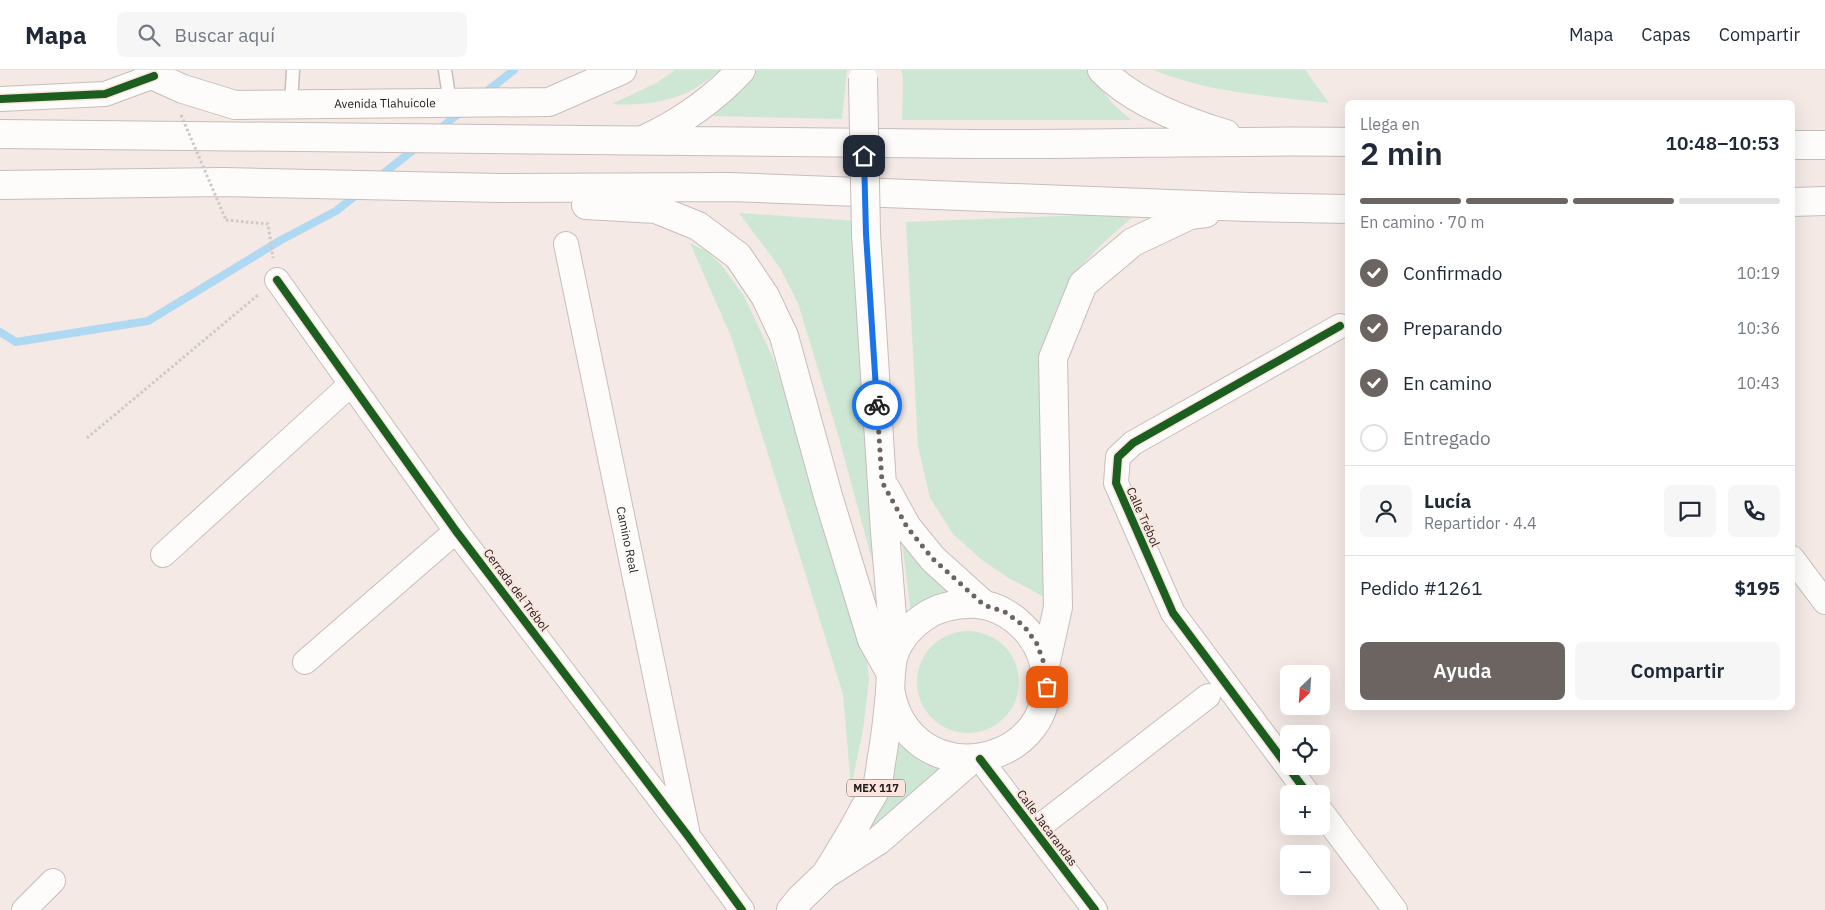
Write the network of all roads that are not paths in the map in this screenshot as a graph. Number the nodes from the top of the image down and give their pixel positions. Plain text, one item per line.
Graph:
1 (293, 70) edge
2 (445, 70) edge
3 (622, 70) edge
4 (741, 70) edge
5 (1102, 70) edge
6 (152, 73) edge
7 (863, 74) edge
8 (0, 99) edge
9 (450, 102) junction
10 (291, 104) junction
11 (0, 134) edge
12 (1259, 141) junction
13 (639, 142) junction
14 (1345, 142) edge
15 (1795, 145) edge
16 (1825, 146) edge
17 (0, 185) edge
18 (499, 188) junction
19 (1825, 201) edge
20 (1795, 202) edge
21 (1248, 208) junction
22 (1345, 209) edge
23 (566, 244) dead end
24 (277, 280) road end
25 (1340, 326) dead end
26 (351, 384) junction
27 (882, 482) junction
28 (456, 530) junction
29 (163, 556) dead end
30 (1795, 562) edge
31 (1825, 602) edge
32 (984, 605) junction
33 (305, 662) dead end
34 (1045, 666) junction
35 (892, 671) junction
36 (1208, 696) dead end
37 (975, 759) junction
38 (1301, 785) edge
39 (1330, 823) edge
40 (1035, 830) junction
41 (688, 836) junction
42 (826, 874) junction
43 (52, 881) dead end
44 (24, 910) edge
45 (742, 910) edge
46 (791, 910) edge
47 (1095, 910) edge
48 (1395, 910) edge

1 - 10 lane
2 - 9 lane
3 - 9 main road, Avenida Tlahuicole
4 - 13 main road
5 - 12 main road
6 - 8 street
6 - 10 main road, Avenida Tlahuicole
7 - 27 main road, MEX 117, bridge
9 - 10 main road, Avenida Tlahuicole
11 - 13 main road
12 - 13 main road
12 - 14 main road
15 - 16 main road
17 - 18 main road
18 - 21 main road
18 - 35 main road
19 - 20 main road
21 - 22 main road
21 - 34 main road
23 - 41 street, Camino Real
24 - 26 street, Cerrada del Trébol
25 - 38 street, Calle Trébol
26 - 28 street, Cerrada del Trébol
26 - 29 street
27 - 32 main road, MEX 117
27 - 35 main road, MEX 117
28 - 33 street
28 - 41 street, Cerrada del Trébol
30 - 31 street
32 - 34 main road, MEX 117
32 - 35 main road, MEX 117
34 - 37 main road, MEX 117
35 - 37 main road, MEX 117
35 - 42 main road, MEX 117
36 - 40 street
37 - 40 street, Calle Jacarandas
37 - 42 main road, MEX 117
39 - 48 street
40 - 47 street, Calle Jacarandas
41 - 45 street, Cerrada del Trébol
42 - 46 main road, MEX 117
43 - 44 street

